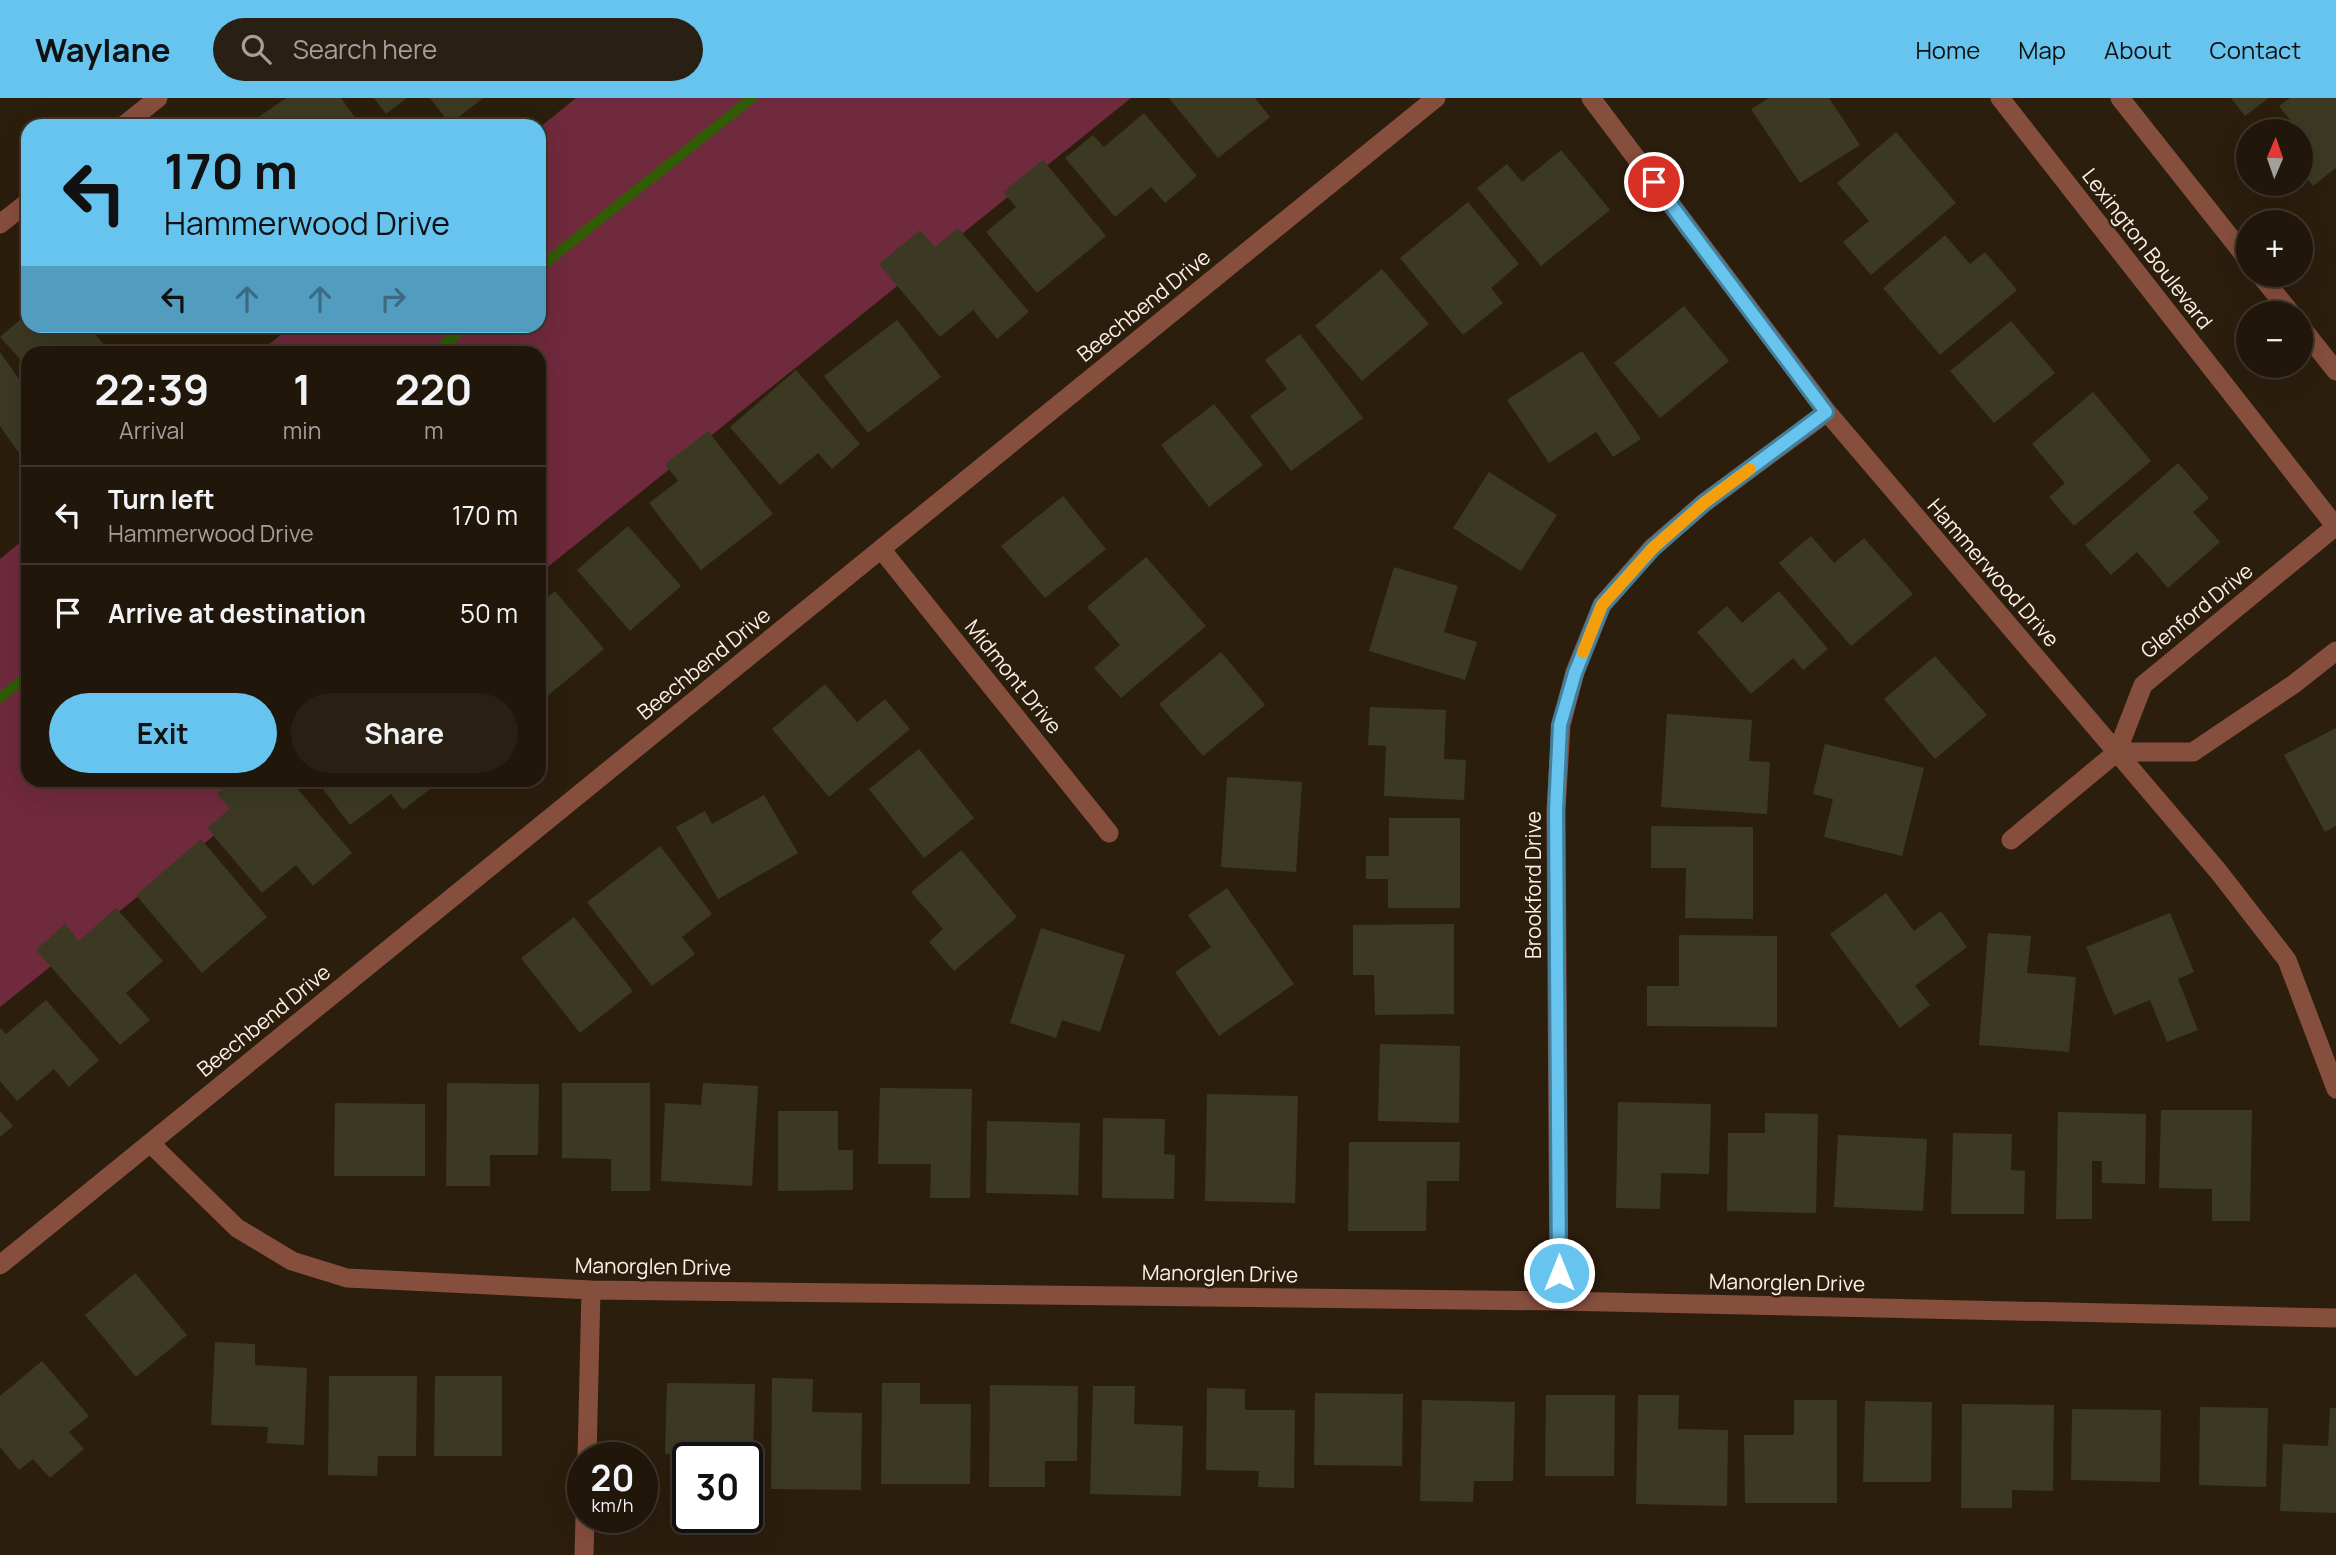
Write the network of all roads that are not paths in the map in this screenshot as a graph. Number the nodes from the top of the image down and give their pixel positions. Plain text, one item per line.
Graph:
1 (158, 98) edge
2 (1436, 98) edge
3 (1591, 98) edge
4 (2000, 98) edge
5 (2120, 98) edge
6 (132, 119) edge
7 (21, 208) edge
8 (0, 224) edge
9 (2236, 245) edge
10 (2270, 287) edge
11 (2281, 301) edge
12 (2313, 342) edge
13 (2336, 370) edge
14 (1826, 412) junction
15 (2336, 527) edge
16 (881, 550) junction
17 (2336, 651) edge
18 (2117, 752) junction
19 (1109, 833) dead end
20 (2011, 840) dead end
21 (2336, 1089) edge
22 (150, 1143) junction
23 (0, 1265) edge
24 (591, 1290) junction
25 (1559, 1301) junction
26 (2336, 1318) edge
27 (587, 1442) edge
28 (585, 1533) edge
29 (584, 1555) edge

1 - 6 street
2 - 16 street, Beechbend Drive
3 - 14 street, Hammerwood Drive
4 - 15 street, Lexington Boulevard
5 - 9 street
7 - 8 street
10 - 11 street
12 - 13 street
14 - 18 street, Hammerwood Drive
14 - 25 street, Brookford Drive
15 - 18 street, Glenford Drive
16 - 19 street, Midmont Drive
16 - 22 street, Beechbend Drive
17 - 18 street
18 - 20 street, Glenford Drive
18 - 21 street, Hammerwood Drive
22 - 23 street, Beechbend Drive
22 - 24 street, Manorglen Drive
24 - 25 street, Manorglen Drive
24 - 27 street
25 - 26 street, Manorglen Drive
28 - 29 street

